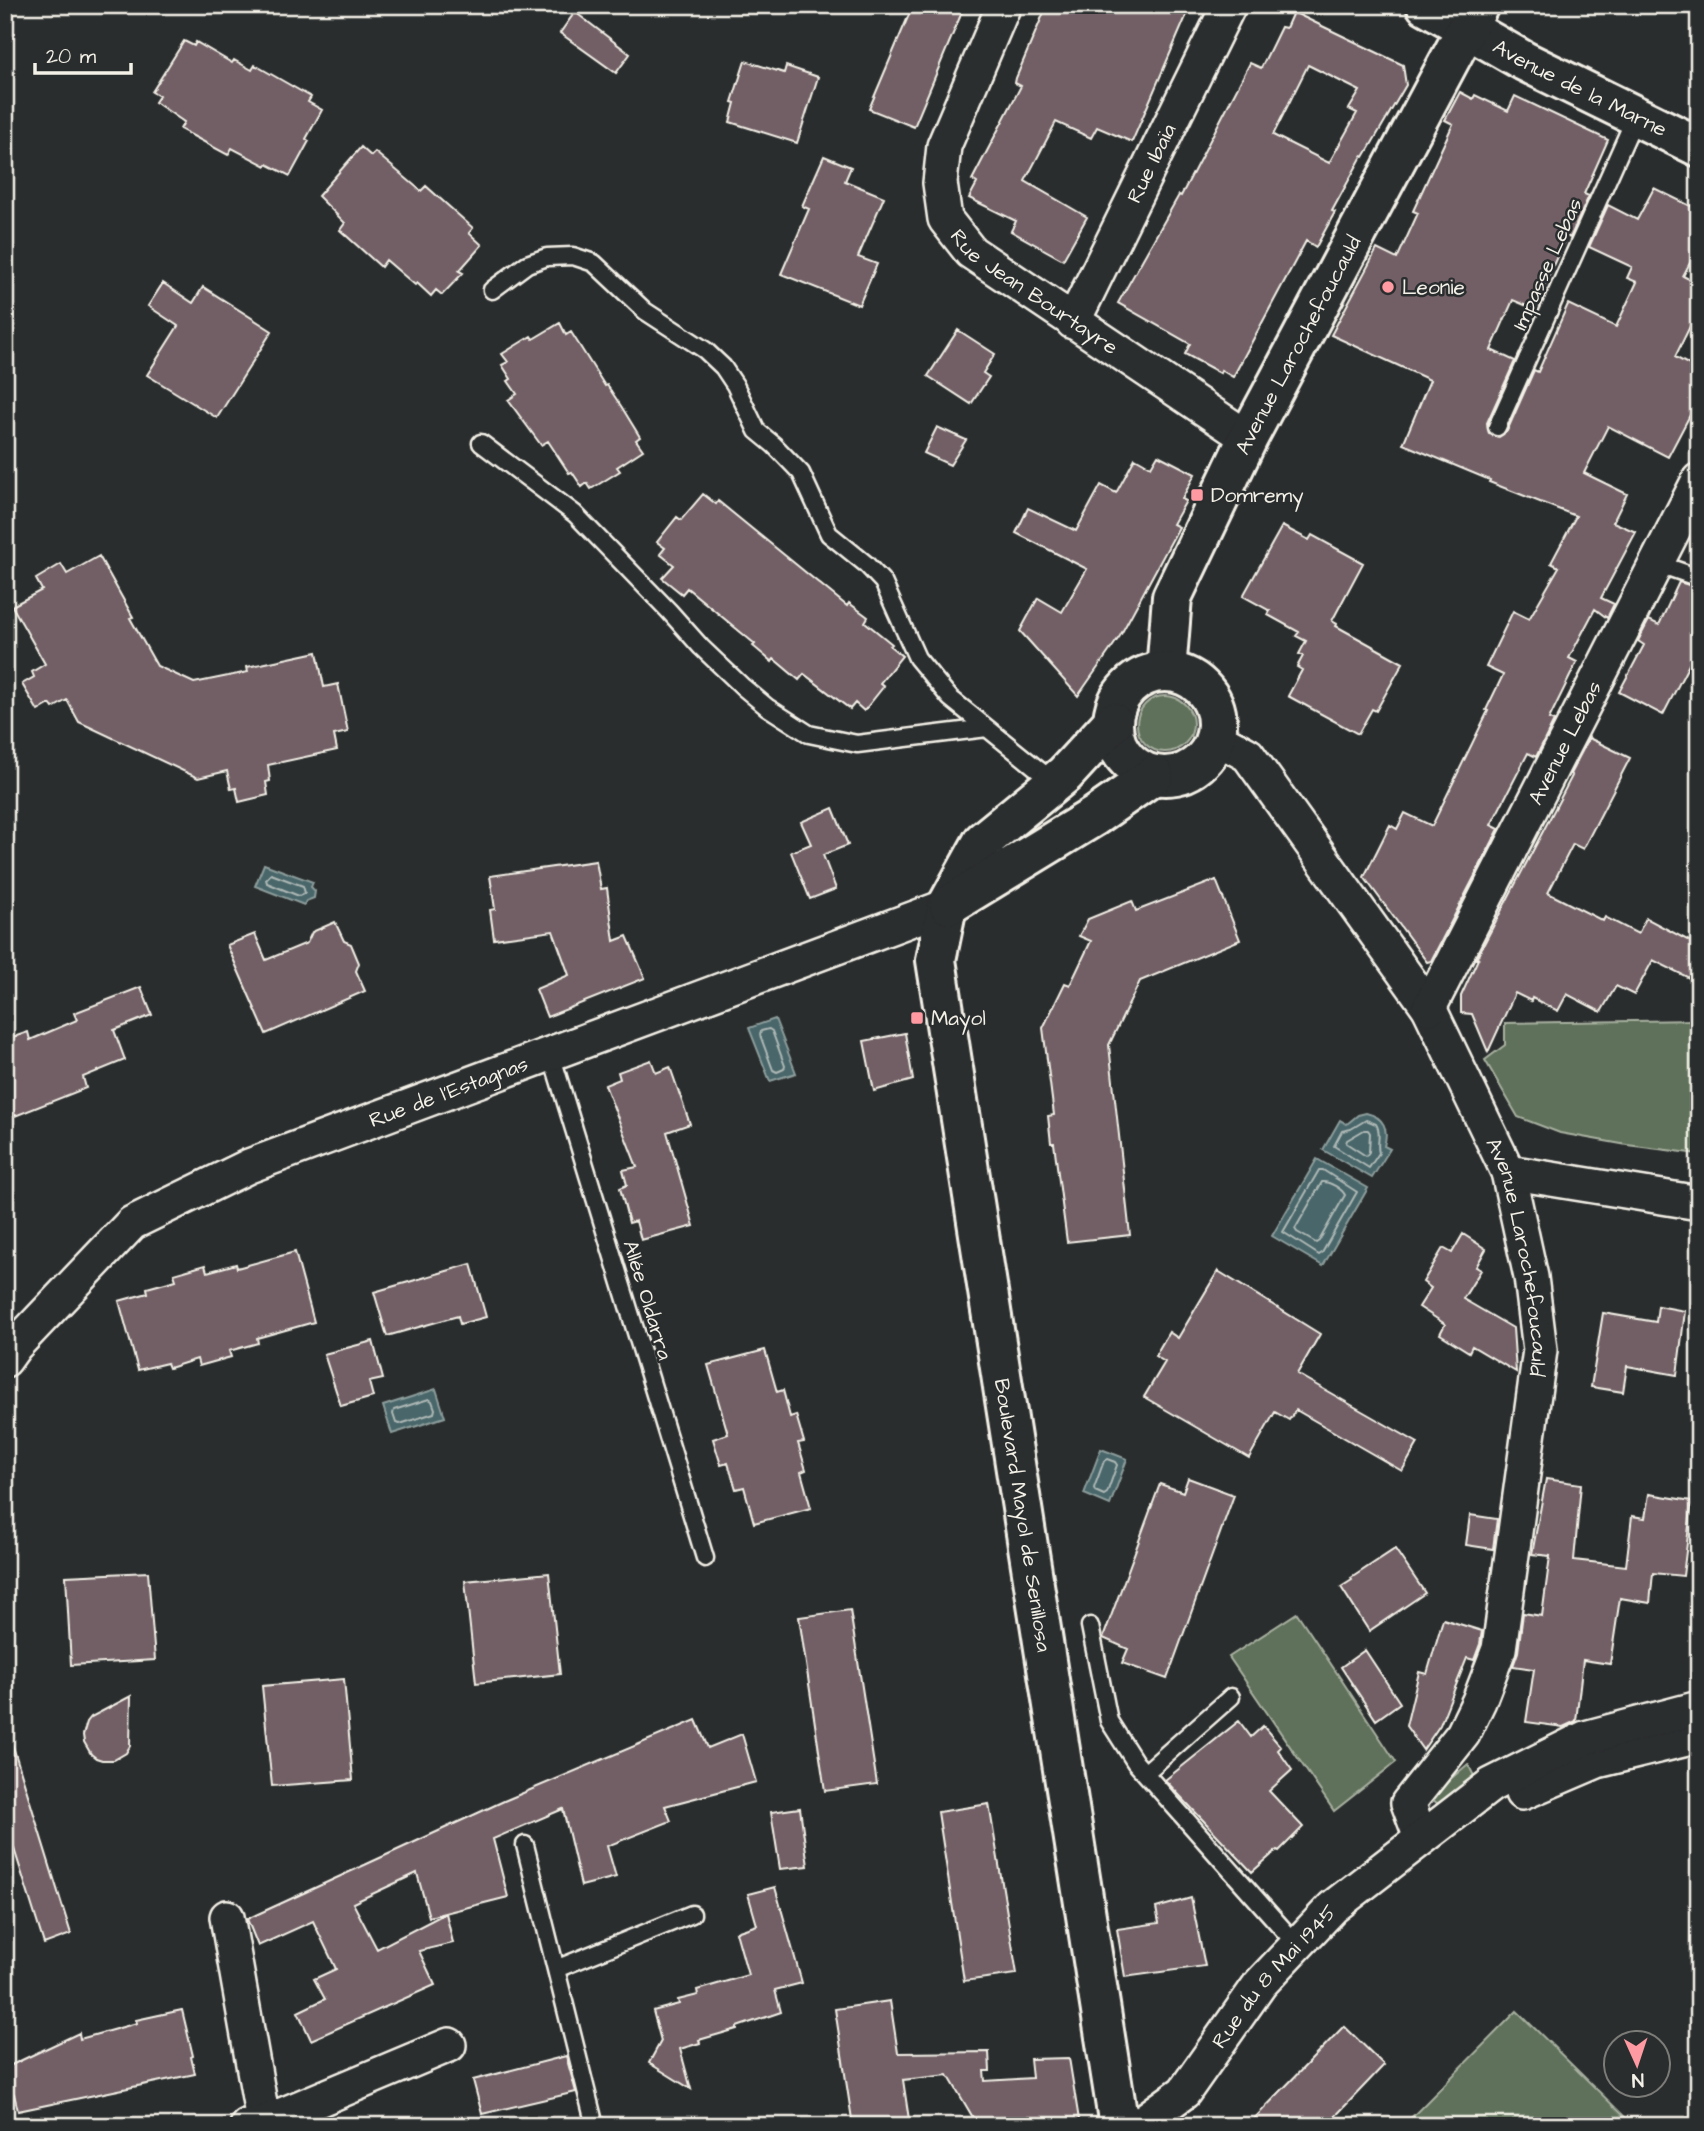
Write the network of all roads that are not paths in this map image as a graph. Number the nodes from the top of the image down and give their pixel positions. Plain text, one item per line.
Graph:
1 (1004, 5) edge
2 (1229, 5) edge
3 (1426, 5) edge
4 (1472, 17) edge
5 (1635, 118) junction
6 (1699, 148) edge
7 (492, 290) dead end
8 (1073, 322) junction
9 (1497, 427) dead end
10 (1248, 438) junction
11 (481, 443) dead end
12 (1699, 480) edge
13 (1656, 563) junction
14 (1699, 578) edge
15 (1166, 672) junction
16 (1113, 722) junction
17 (987, 728) junction
18 (1215, 737) junction
19 (1154, 775) junction
20 (1055, 783) junction
21 (947, 906) junction
22 (1429, 1008) junction
23 (551, 1054) junction
24 (1508, 1172) junction
25 (1699, 1203) edge
26 (5, 1360) edge
27 (705, 1558) dead end
28 (1090, 1626) dead end
29 (1231, 1697) dead end
30 (1699, 1708) edge
31 (1699, 1736) edge
32 (1145, 1773) junction
33 (1421, 1838) junction
34 (525, 1845) dead end
35 (692, 1914) dead end
36 (228, 1917) dead end
37 (1297, 1945) junction
38 (556, 1969) junction
39 (449, 2045) dead end
40 (258, 2125) edge
41 (595, 2126) edge
42 (1119, 2126) edge
43 (1137, 2126) edge

1 - 8 street, Rue Jean Bourtayre
2 - 8 street, Rue Ibaïa
3 - 4 street, Avenue de la Marne
4 - 5 street, Avenue de la Marne
4 - 10 street, Avenue Larochefoucauld
5 - 6 street, Avenue de la Marne
5 - 9 lane, Impasse Lebas
7 - 17 lane
8 - 10 street, Rue Jean Bourtayre
10 - 15 street, Avenue Larochefoucauld
11 - 17 lane
12 - 13 street, Avenue Lebas
13 - 14 lane
13 - 22 street, Avenue Lebas
15 - 16 street
15 - 18 street
16 - 19 street
16 - 20 street, Boulevard Mayol de Senillosa
17 - 20 lane
18 - 19 street
18 - 22 street, Avenue Larochefoucauld
19 - 21 street
20 - 21 street, Boulevard Mayol de Senillosa
21 - 23 street, Rue de l'Estagnas
21 - 42 street, Boulevard Mayol de Senillosa
22 - 24 street, Avenue Larochefoucauld
23 - 26 street, Rue de l'Estagnas
23 - 27 lane, Allée Oldarra
24 - 25 street
24 - 33 street, Avenue Larochefoucauld
28 - 32 lane
29 - 32 lane
30 - 33 street, Rue du 8 Mai 1945
31 - 33 street, Rue du 8 Mai 1945
32 - 37 lane
33 - 37 street, Rue du 8 Mai 1945
34 - 38 lane
35 - 38 lane
36 - 40 street
37 - 43 street, Rue du 8 Mai 1945
38 - 41 lane
39 - 40 street

